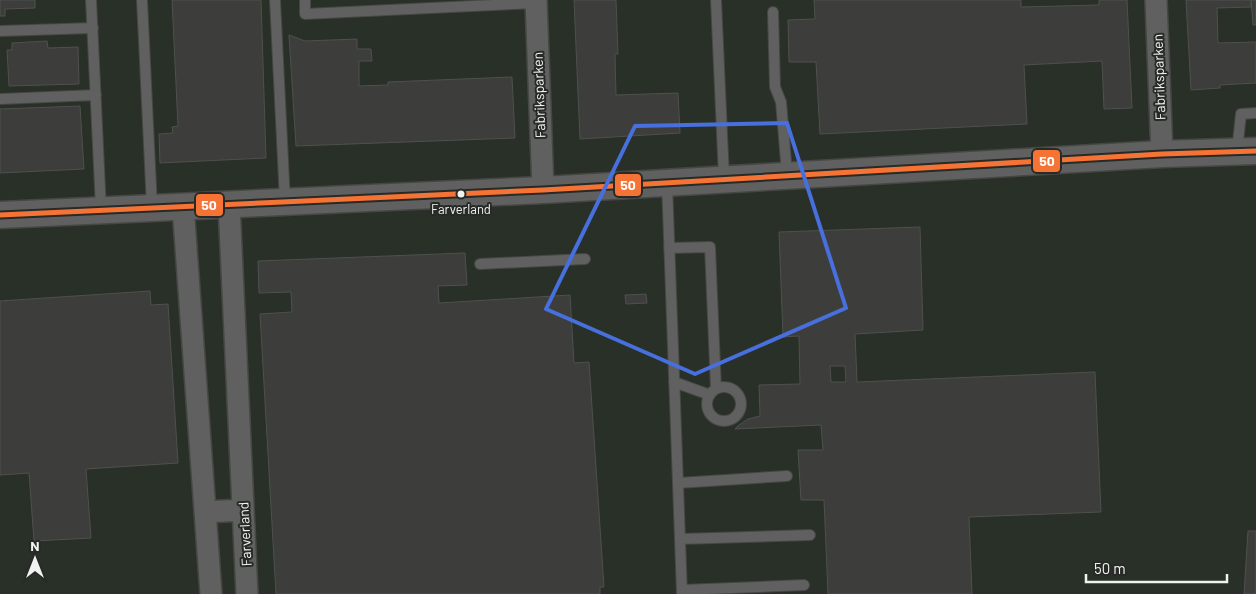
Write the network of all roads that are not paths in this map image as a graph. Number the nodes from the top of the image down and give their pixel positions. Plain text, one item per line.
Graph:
1 (91, 0) edge
2 (142, 0) edge
3 (275, 0) edge
4 (305, 0) edge
5 (716, 0) edge
6 (1156, 0) edge
7 (536, 2) edge
8 (773, 12) dead end
9 (93, 28) junction
10 (0, 31) edge
11 (96, 95) junction
12 (0, 99) edge
13 (1256, 113) edge
14 (1246, 152) edge
15 (1162, 154) junction
16 (787, 176) junction
17 (724, 179) junction
18 (667, 182) junction
19 (543, 190) junction
20 (285, 202) junction
21 (229, 204) junction
22 (184, 206) junction
23 (152, 208) junction
24 (102, 209) junction
25 (0, 215) edge
26 (669, 248) junction
27 (585, 259) dead end
28 (480, 264) dead end
29 (674, 382) junction
30 (787, 476) dead end
31 (678, 483) junction
32 (243, 510) junction
33 (205, 512) junction
34 (810, 535) dead end
35 (680, 539) junction
36 (804, 585) dead end
37 (682, 592) edge
38 (211, 594) edge
39 (247, 594) edge

1 - 9 lane
2 - 23 lane
3 - 20 lane
4 - 7 lane
5 - 17 lane
6 - 15 street, Fabriksparken
7 - 19 street, Fabriksparken
8 - 16 lane
9 - 10 lane
9 - 11 lane
11 - 12 lane
11 - 24 lane
13 - 14 lane
14 - 15 street
15 - 16 street
16 - 17 street
17 - 18 street
18 - 19 street
18 - 26 lane
19 - 20 street
20 - 21 street
21 - 22 street
21 - 32 street, Farverland
22 - 23 street
22 - 33 street
23 - 24 street
24 - 25 street
26 - 29 lane
26 - 29 lane
27 - 28 lane
29 - 31 lane
30 - 31 lane
31 - 35 lane
32 - 33 street
32 - 39 street, Farverland
33 - 38 street
34 - 35 lane
35 - 37 lane
36 - 37 lane

